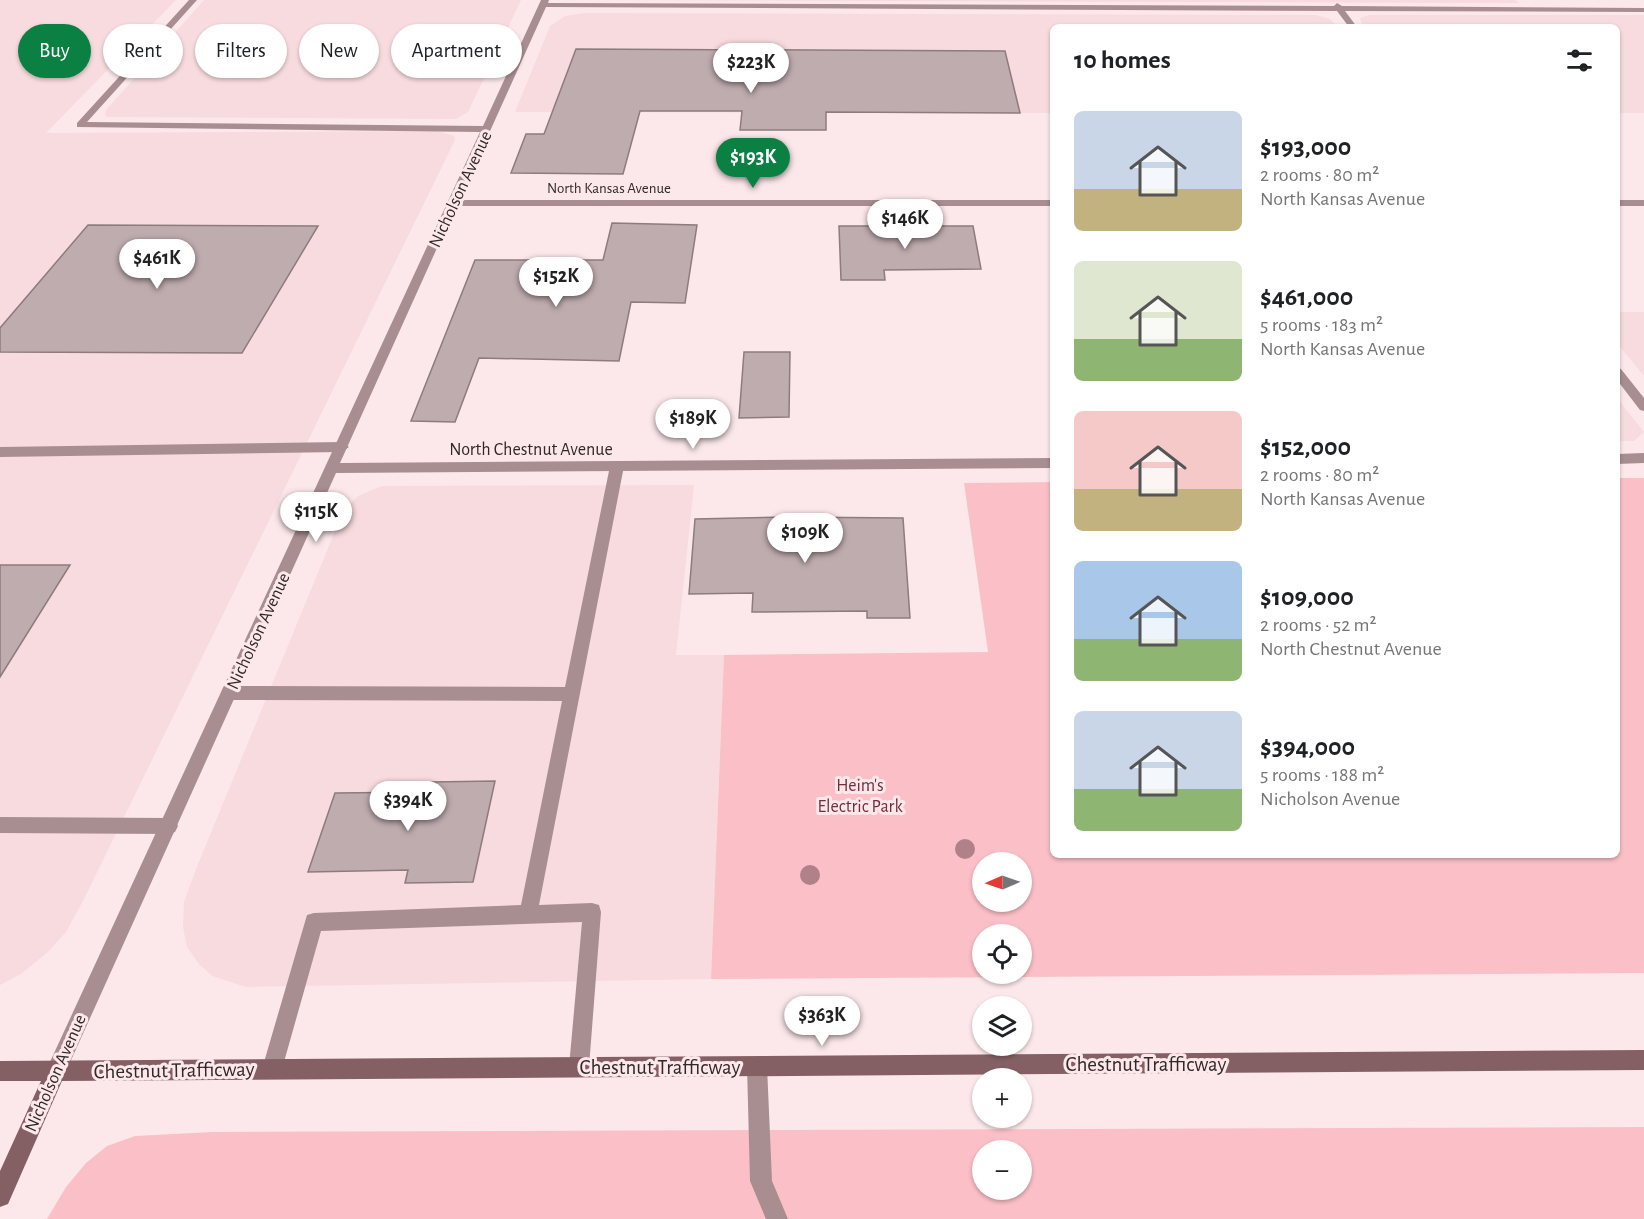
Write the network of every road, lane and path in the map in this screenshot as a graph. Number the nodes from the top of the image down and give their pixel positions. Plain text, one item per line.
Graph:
1 (193, 0) edge
2 (1333, 0) edge
3 (544, 3) edge
4 (1340, 10) junction
5 (1644, 10) edge
6 (1351, 24) edge
7 (487, 129) junction
8 (453, 203) junction
9 (1050, 203) edge
10 (1620, 203) edge
11 (1644, 203) edge
12 (1620, 376) edge
13 (1644, 407) edge
14 (342, 447) junction
15 (0, 452) edge
16 (1644, 458) edge
17 (1620, 459) edge
18 (1050, 463) edge
19 (617, 466) junction
20 (332, 468) junction
21 (229, 693) junction
22 (572, 694) junction
23 (0, 825) edge
24 (169, 826) junction
25 (528, 915) junction
26 (1644, 1060) edge
27 (757, 1066) junction
28 (579, 1067) junction
29 (272, 1069) junction
30 (0, 1071) edge
31 (56, 1071) junction
32 (0, 1196) edge
33 (777, 1219) edge

1 - 7 street
2 - 4 street
3 - 4 street
3 - 7 street, Nicholson Avenue
4 - 5 street
4 - 6 street
7 - 8 street, Nicholson Avenue
8 - 9 street, North Kansas Avenue
8 - 14 street, Nicholson Avenue
10 - 11 street
12 - 13 street
14 - 15 street
14 - 20 street, Nicholson Avenue
16 - 17 street
18 - 19 street, North Chestnut Avenue
19 - 20 street, North Chestnut Avenue
19 - 22 street
20 - 21 street, Nicholson Avenue
21 - 22 street
21 - 24 street, Nicholson Avenue
22 - 25 street
23 - 24 street
24 - 31 street, Nicholson Avenue
25 - 28 street
25 - 29 street
26 - 27 street, Chestnut Trafficway
27 - 28 street, Chestnut Trafficway
27 - 33 street
28 - 29 street, Chestnut Trafficway
29 - 31 street, Chestnut Trafficway
30 - 31 street, Chestnut Trafficway
31 - 32 street, Nicholson Avenue

